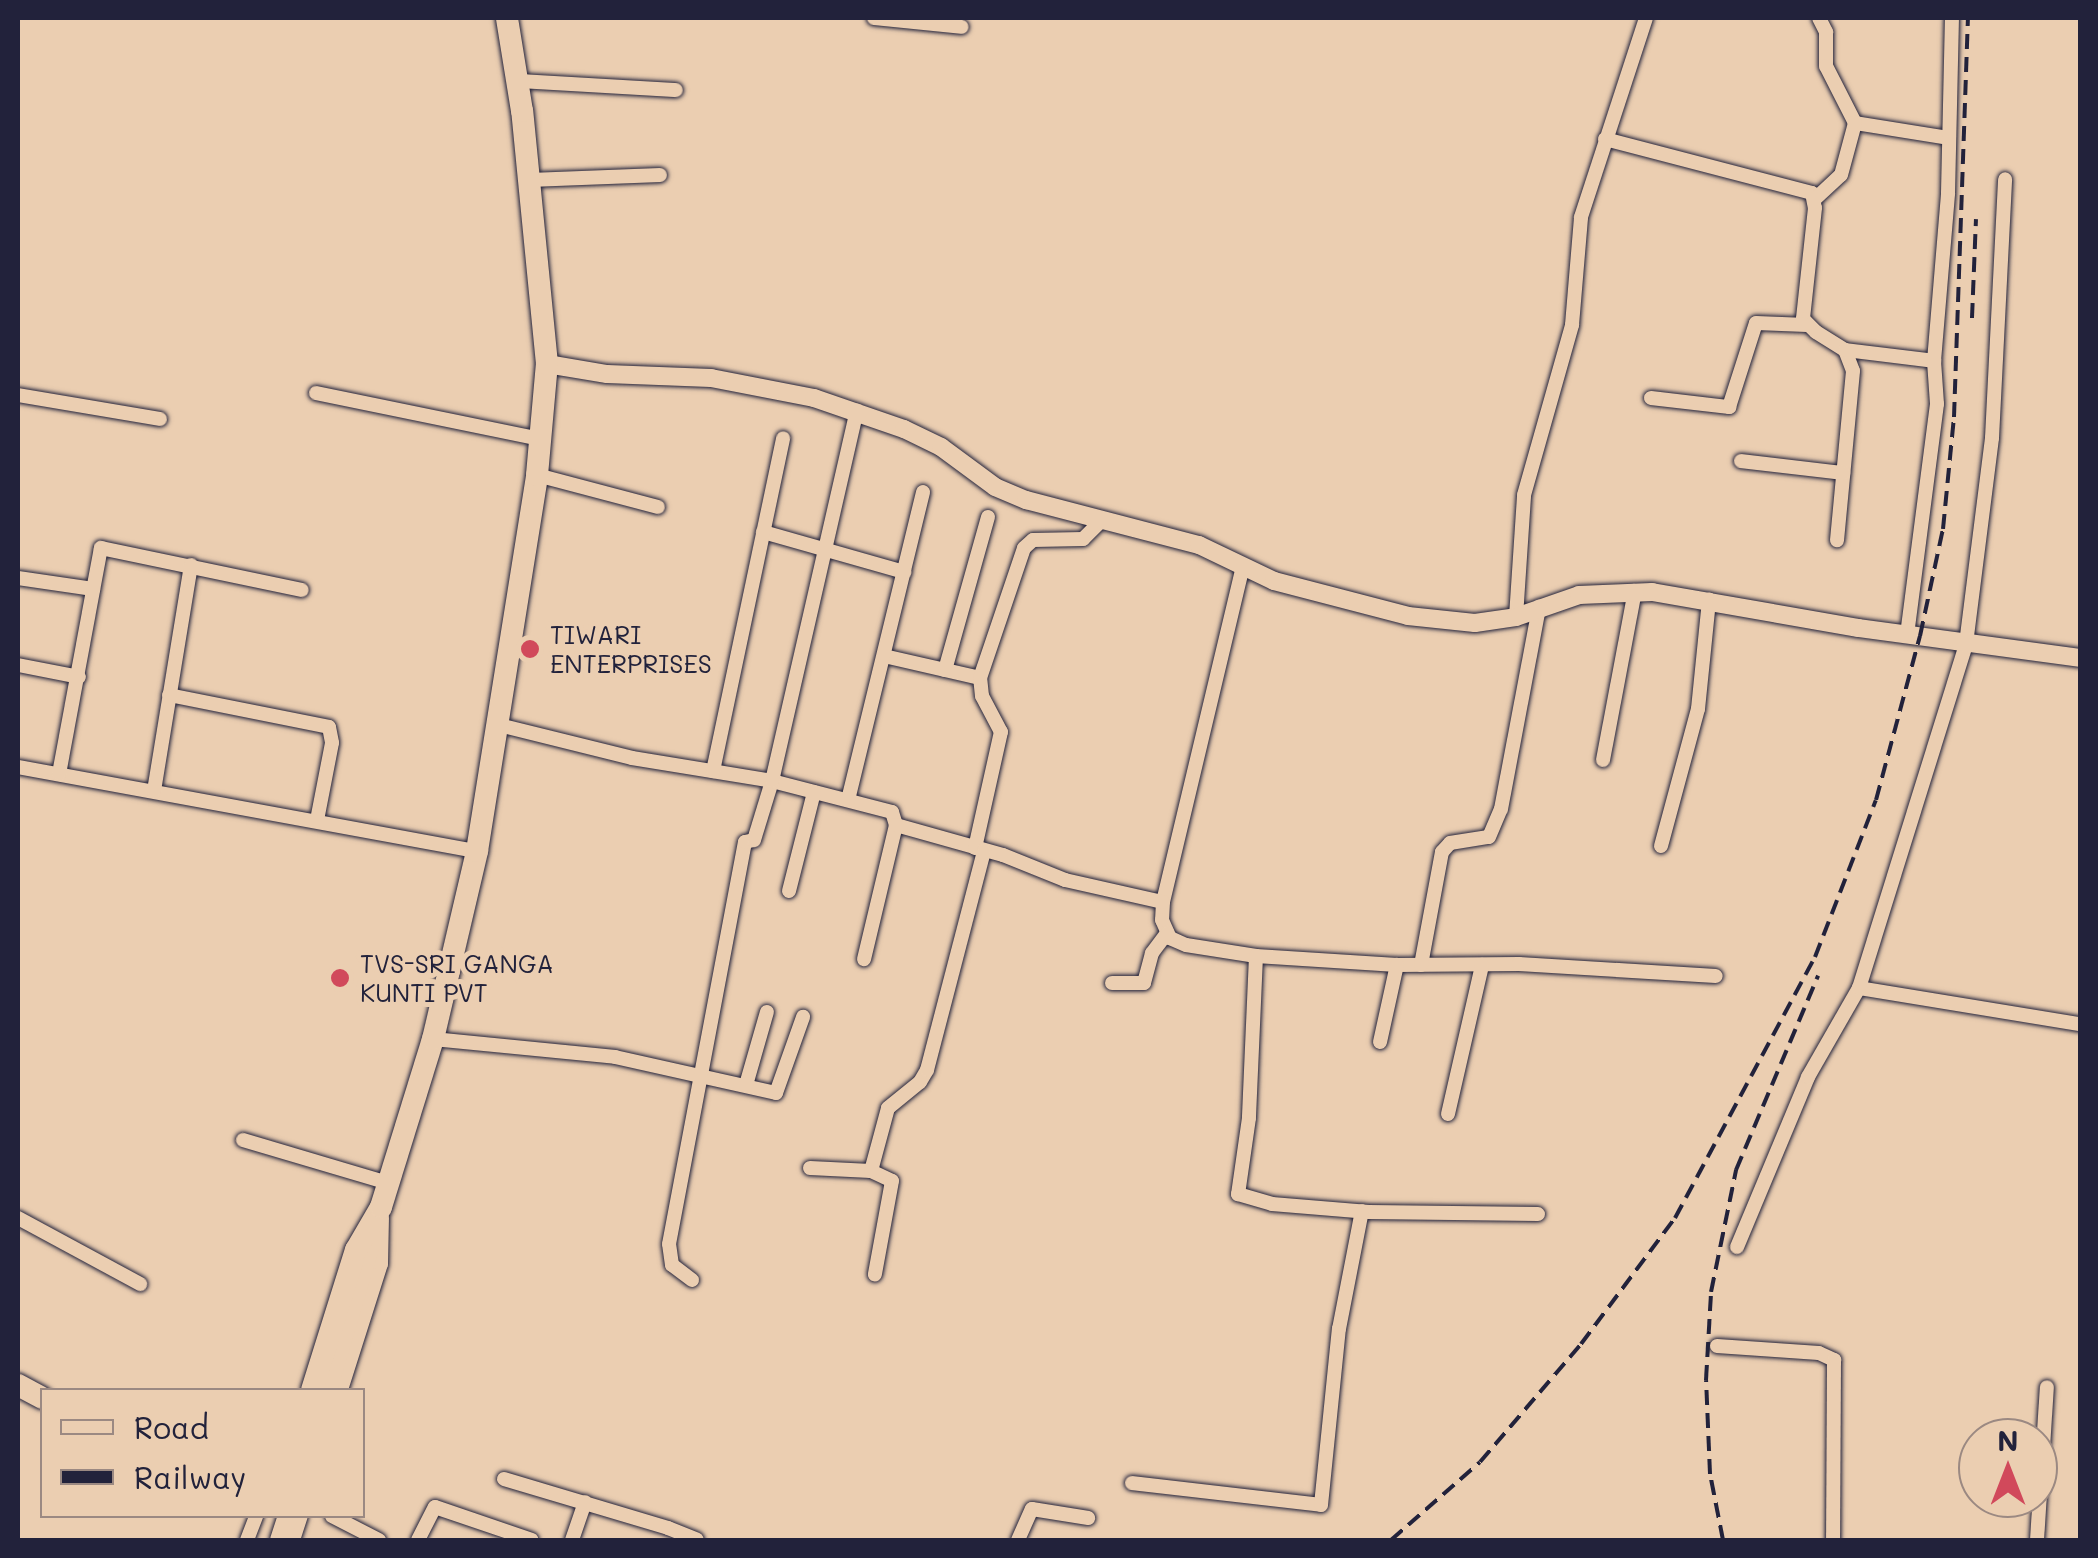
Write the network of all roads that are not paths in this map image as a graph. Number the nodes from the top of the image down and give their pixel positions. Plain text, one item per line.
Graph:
1 (507, 18) edge
2 (874, 18) edge
3 (1646, 18) edge
4 (1819, 18) edge
5 (1952, 18) edge
6 (962, 27) dead end
7 (518, 81) junction
8 (676, 90) dead end
9 (1854, 123) junction
10 (1950, 138) junction
11 (1605, 139) junction
12 (660, 175) dead end
13 (2005, 178) dead end
14 (530, 180) junction
15 (1815, 199) junction
16 (1807, 325) junction
17 (1846, 350) junction
18 (1934, 361) junction
19 (548, 364) junction
20 (316, 393) dead end
21 (18, 395) edge
22 (1651, 398) dead end
23 (857, 411) junction
24 (160, 419) dead end
25 (783, 438) dead end
26 (541, 439) junction
27 (1741, 461) dead end
28 (1843, 474) junction
29 (537, 475) junction
30 (922, 492) dead end
31 (658, 507) dead end
32 (988, 517) dead end
33 (1103, 520) junction
34 (763, 532) junction
35 (1837, 540) dead end
36 (826, 548) junction
37 (191, 564) junction
38 (1243, 566) junction
39 (904, 572) junction
40 (18, 578) edge
41 (93, 589) junction
42 (302, 590) dead end
43 (1634, 591) junction
44 (1708, 600) junction
45 (1539, 607) junction
46 (1516, 617) junction
47 (1907, 635) junction
48 (1958, 642) junction
49 (884, 656) junction
50 (2080, 658) edge
51 (18, 666) edge
52 (945, 670) junction
53 (79, 677) junction
54 (980, 678) junction
55 (169, 695) junction
56 (495, 724) junction
57 (1602, 760) dead end
58 (18, 766) edge
59 (713, 772) junction
60 (59, 774) junction
61 (772, 781) junction
62 (154, 791) junction
63 (814, 792) junction
64 (848, 800) junction
65 (318, 820) junction
66 (896, 826) junction
67 (1661, 846) dead end
68 (980, 849) junction
69 (477, 851) junction
70 (789, 891) dead end
71 (1163, 902) junction
72 (1166, 933) junction
73 (1256, 956) junction
74 (864, 959) dead end
75 (1397, 965) junction
76 (1421, 965) junction
77 (1482, 965) junction
78 (1716, 976) dead end
79 (1112, 983) dead end
80 (1858, 988) junction
81 (767, 1012) dead end
82 (802, 1017) dead end
83 (2080, 1024) edge
84 (433, 1040) junction
85 (1380, 1042) dead end
86 (701, 1074) junction
87 (746, 1086) junction
88 (1448, 1114) dead end
89 (243, 1140) dead end
90 (810, 1168) dead end
91 (871, 1172) junction
92 (388, 1183) junction
93 (381, 1207) junction
94 (1362, 1211) junction
95 (1538, 1214) dead end
96 (18, 1218) edge
97 (1737, 1247) dead end
98 (875, 1274) dead end
99 (692, 1280) dead end
100 (140, 1284) dead end
101 (1718, 1346) dead end
102 (18, 1385) edge
103 (2047, 1387) dead end
104 (313, 1388) edge
105 (328, 1388) edge
106 (342, 1388) edge
107 (40, 1397) edge
108 (504, 1479) dead end
109 (1132, 1483) dead end
110 (585, 1502) junction
111 (336, 1518) edge
112 (1088, 1518) dead end
113 (379, 1540) edge
114 (418, 1540) edge
115 (532, 1540) edge
116 (572, 1540) edge
117 (697, 1540) edge
118 (1018, 1540) edge
119 (1833, 1540) edge
120 (2037, 1540) edge

1 - 7 main road
2 - 6 street
3 - 11 street
4 - 9 street
5 - 10 street
7 - 8 street
7 - 14 main road
9 - 10 street
9 - 15 street
10 - 18 street
11 - 15 street
11 - 46 street
12 - 14 street
13 - 48 street
14 - 19 main road
15 - 16 street
16 - 17 street
16 - 22 street
17 - 18 street
17 - 28 street
18 - 47 street
19 - 23 street
19 - 26 main road
20 - 26 street
21 - 24 street
23 - 33 street
23 - 36 street
25 - 34 street
26 - 29 main road
27 - 28 street
28 - 35 street
29 - 31 street
29 - 56 main road
30 - 39 street
32 - 52 street
33 - 38 street
33 - 54 street
34 - 36 street
34 - 59 street
36 - 39 street
36 - 61 street
37 - 41 street
37 - 42 street
37 - 55 street
38 - 46 street
38 - 71 street
39 - 49 street
40 - 41 street
41 - 53 street
43 - 44 street
43 - 45 street
43 - 57 street
44 - 47 street
44 - 67 street
45 - 46 street
45 - 76 street
47 - 48 street
48 - 50 street
48 - 80 street
49 - 52 street
49 - 64 street
51 - 53 street
52 - 54 street
53 - 60 street
54 - 68 street
55 - 62 street
55 - 65 street
56 - 59 street
56 - 69 main road
58 - 60 street
59 - 61 street
60 - 62 street
61 - 63 street
61 - 86 street
62 - 65 street
63 - 64 street
63 - 70 street
64 - 66 street
65 - 69 street
66 - 68 street
66 - 74 street
68 - 71 street
68 - 91 street
69 - 84 main road
71 - 72 street
72 - 73 street
72 - 79 street
73 - 75 street
73 - 94 street
75 - 76 street
75 - 85 street
76 - 77 street
77 - 78 street
77 - 88 street
80 - 83 street
80 - 97 street
81 - 87 street
82 - 87 street
84 - 86 street
84 - 92 main road
86 - 87 street
86 - 99 street
89 - 92 street
90 - 91 street
91 - 98 street
92 - 93 main road
93 - 104 main road
93 - 105 main road
93 - 106 street
94 - 95 street
94 - 109 street
96 - 100 street
101 - 119 street
102 - 107 main road
103 - 120 street
108 - 110 street
110 - 116 street
110 - 117 street
111 - 113 street
112 - 118 street
114 - 115 street

